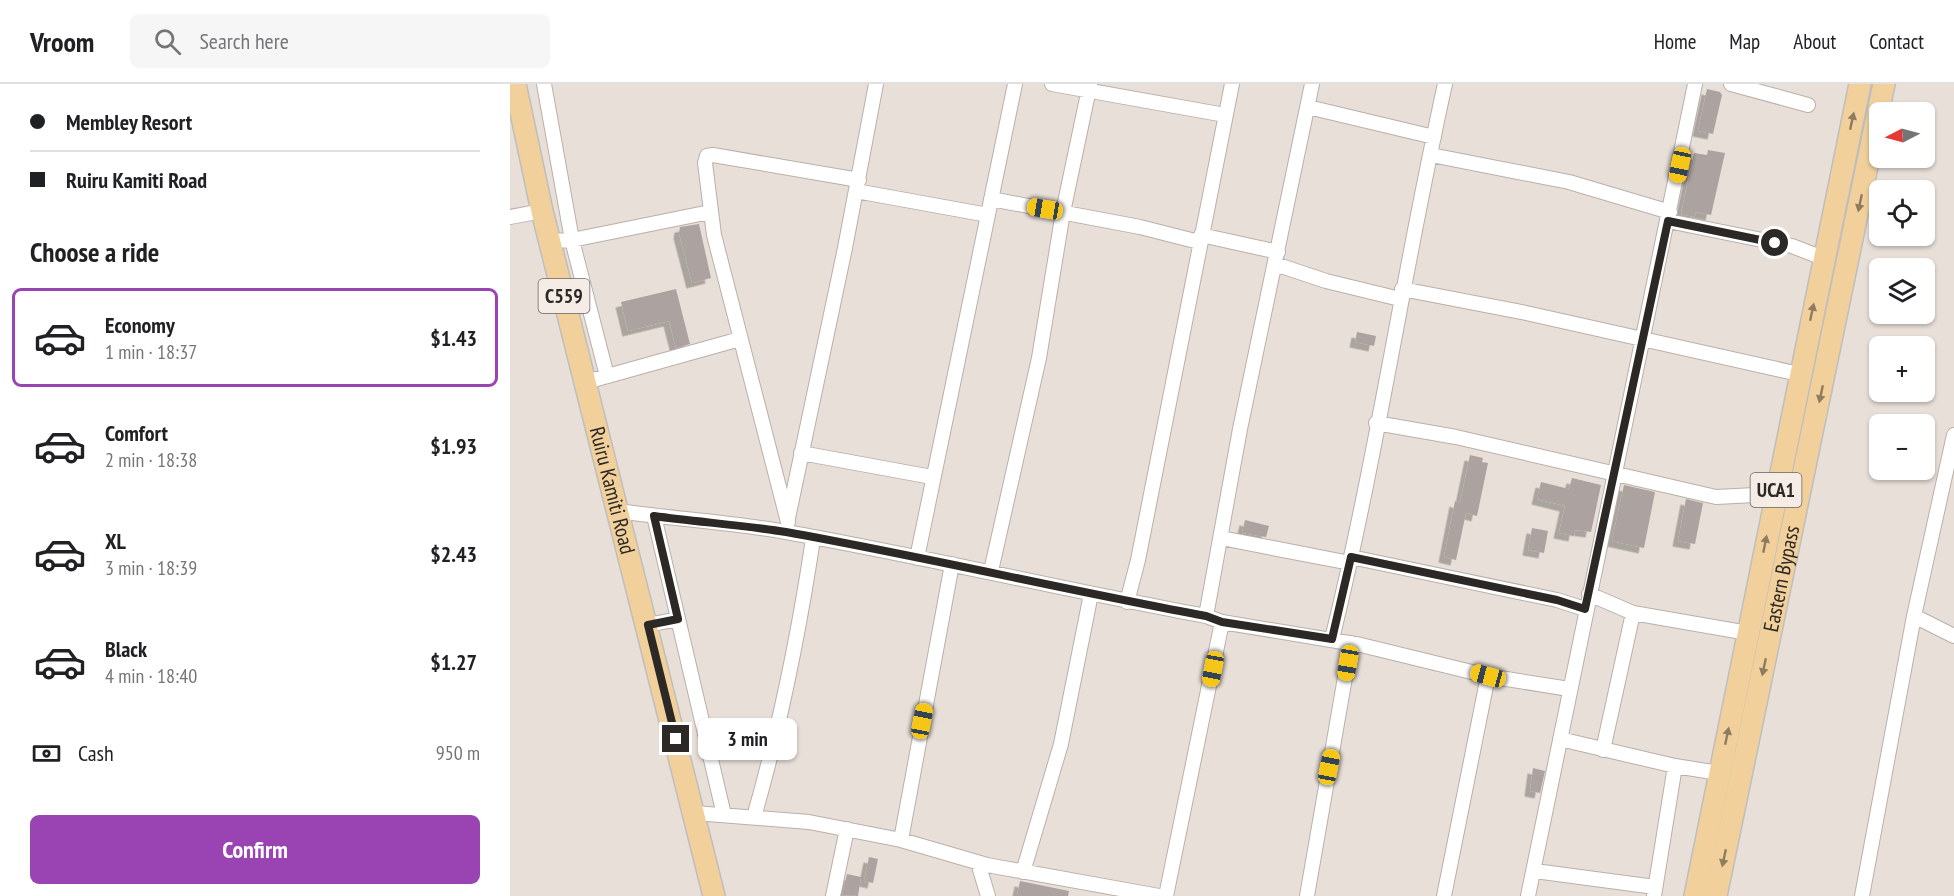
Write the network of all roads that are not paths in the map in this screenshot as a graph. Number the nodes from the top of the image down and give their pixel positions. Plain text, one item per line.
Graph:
1 (515, 84) edge
2 (544, 84) edge
3 (876, 84) edge
4 (1015, 84) edge
5 (1052, 84) edge
6 (1232, 84) edge
7 (1312, 84) edge
8 (1445, 84) edge
9 (1695, 84) edge
10 (1731, 84) edge
11 (1860, 84) edge
12 (1884, 84) edge
13 (1089, 87) edge
14 (1808, 105) dead end
15 (1308, 107) junction
16 (1225, 115) junction
17 (1434, 137) junction
18 (1431, 155) junction
19 (857, 185) junction
20 (991, 200) junction
21 (542, 211) junction
22 (710, 212) junction
23 (1063, 212) junction
24 (988, 215) junction
25 (1669, 216) junction
26 (510, 217) edge
27 (1200, 238) junction
28 (561, 240) junction
29 (1276, 258) junction
30 (1823, 258) junction
31 (1401, 294) junction
32 (740, 339) junction
33 (1642, 339) junction
34 (1799, 374) junction
35 (607, 376) junction
36 (586, 382) junction
37 (1376, 423) junction
38 (1954, 435) edge
39 (801, 453) junction
40 (1614, 475) junction
41 (932, 477) junction
42 (1775, 494) junction
43 (618, 511) junction
44 (654, 516) junction
45 (787, 527) junction
46 (1221, 538) junction
47 (813, 539) junction
48 (916, 558) junction
49 (1351, 560) junction
50 (952, 564) junction
51 (991, 571) junction
52 (1091, 594) junction
53 (1589, 594) junction
54 (1127, 602) junction
55 (1585, 609) junction
56 (1633, 613) junction
57 (1206, 616) junction
58 (1914, 616) junction
59 (678, 619) junction
60 (1222, 622) junction
61 (648, 625) junction
62 (1748, 633) junction
63 (1954, 636) edge
64 (1332, 639) junction
65 (1352, 643) junction
66 (1488, 676) junction
67 (1569, 689) junction
68 (1560, 739) junction
69 (1603, 750) junction
70 (1675, 766) junction
71 (1719, 773) junction
72 (695, 813) junction
73 (724, 815) junction
74 (754, 817) junction
75 (847, 829) junction
76 (901, 840) junction
77 (978, 863) junction
78 (1535, 871) junction
79 (1023, 872) junction
80 (1137, 894) edge
81 (1656, 894) edge
82 (714, 896) edge
83 (833, 896) edge
84 (988, 896) edge
85 (1159, 896) edge
86 (1166, 896) edge
87 (1307, 896) edge
88 (1444, 896) edge
89 (1528, 896) edge
90 (1695, 896) edge
91 (1716, 896) edge
92 (1862, 896) edge

1 - 21 main road, Ruiru Kamiti Road / C559
2 - 28 street
3 - 19 street
4 - 20 street
5 - 13 street
6 - 16 street
7 - 15 street
8 - 17 street
9 - 25 street
10 - 14 street
30 -> 11 main road, Eastern Bypass / UCA1
12 -> 91 main road, Eastern Bypass
13 - 16 street
13 - 23 street
15 - 17 street
15 - 29 street
16 - 27 street
17 - 18 street
18 - 25 street
18 - 31 street
19 - 22 street
19 - 24 street
19 - 39 street
20 - 23 street
20 - 24 street
21 - 26 street
21 - 28 main road, Ruiru Kamiti Road / C559
22 - 28 street
22 - 32 street
23 - 27 street
23 - 51 street
24 - 41 street
25 - 30 street
25 - 33 street
27 - 29 street
27 - 54 street
28 - 35 street
28 - 36 main road, Ruiru Kamiti Road / C559
29 - 31 street
29 - 46 street
34 -> 30 main road, Eastern Bypass / UCA1
31 - 33 street
31 - 37 street
32 - 35 street
32 - 45 street
33 - 34 street
33 - 40 street
34 - 42 main road, Eastern Bypass / UCA1
35 - 36 street
36 - 43 main road, Ruiru Kamiti Road / C559
37 - 40 street
37 - 49 street
38 - 58 street
39 - 41 street
39 - 45 street
40 - 42 street
40 - 53 street
41 - 48 street
62 -> 42 main road, Eastern Bypass / UCA1
43 - 44 street
43 - 61 main road, Ruiru Kamiti Road / C559
44 - 45 street
44 - 59 street
45 - 47 street
46 - 49 street
46 - 57 street
47 - 48 street
47 - 74 street
48 - 50 street
49 - 55 street
49 - 64 street
50 - 51 street
50 - 76 street
51 - 52 street
52 - 54 street
52 - 79 street
53 - 55 street
53 - 56 street
54 - 57 street
55 - 67 street
56 - 62 street
56 - 69 street
57 - 60 street
58 - 63 street
58 - 92 street
59 - 61 street
59 - 73 street
60 - 64 street
60 - 86 street
61 - 72 main road, Ruiru Kamiti Road / C559
71 -> 62 main road, Eastern Bypass / UCA1
64 - 65 street
65 - 66 street
65 - 87 street
66 - 67 street
66 - 88 street
67 - 68 street
68 - 69 street
68 - 78 street
69 - 70 street
70 - 71 street
70 - 81 street
71 - 90 main road, Eastern Bypass / UCA1
72 - 73 street
72 - 82 main road, Ruiru Kamiti Road / C559
73 - 74 street
74 - 75 street
75 - 76 street
75 - 83 street
76 - 77 street
77 - 79 street
77 - 84 street
78 - 81 street
78 - 89 street
79 - 80 street
80 - 85 street

